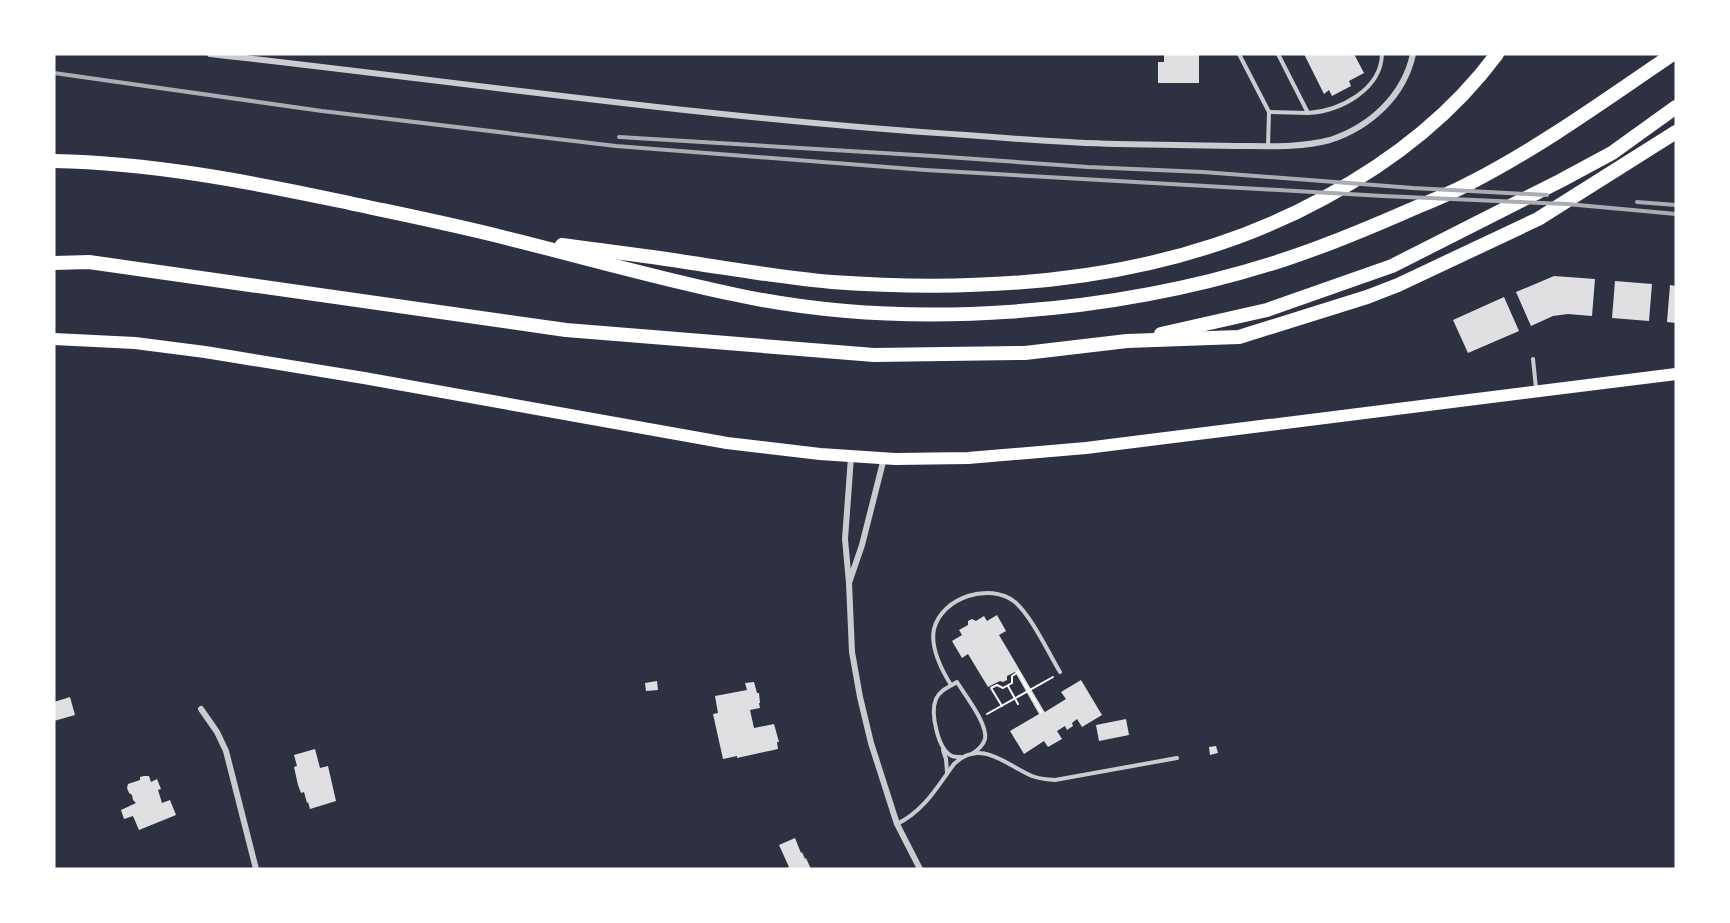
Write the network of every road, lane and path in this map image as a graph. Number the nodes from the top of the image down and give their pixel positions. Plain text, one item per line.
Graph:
1 (210, 54) edge
2 (1239, 54) edge
3 (1278, 54) edge
4 (1383, 54) edge
5 (1413, 54) edge
6 (1497, 54) edge
7 (1673, 54) edge
8 (249, 56) edge
9 (1676, 107) edge
10 (1269, 112) junction
11 (1308, 113) junction
12 (1676, 132) edge
13 (1268, 146) junction
14 (54, 161) edge
15 (501, 236) junction
16 (54, 263) edge
17 (54, 339) edge
18 (1127, 341) junction
19 (1533, 359) dead end
20 (1676, 374) edge
21 (1536, 391) junction
22 (851, 457) junction
23 (884, 458) junction
24 (849, 583) junction
25 (1060, 672) joint
26 (951, 685) junction
27 (1008, 686) junction
28 (1015, 698) junction
29 (1018, 704) dead end
30 (1002, 706) junction
31 (201, 709) dead end
32 (1041, 712) dead end
33 (980, 718) junction
34 (941, 743) junction
35 (972, 754) junction
36 (965, 756) junction
37 (1177, 758) dead end
38 (947, 774) junction
39 (897, 824) junction
40 (256, 869) edge
41 (920, 869) edge

1 - 8 street
2 - 10 lane
3 - 11 lane
4 - 11 lane
5 - 13 street
6 - 15 highway
7 - 15 highway
8 - 13 street
9 - 18 highway
10 - 11 lane
10 - 13 lane
12 - 18 highway
14 - 15 highway
16 - 18 highway
17 - 22 main road
19 - 21 lane
20 - 21 main road
21 - 23 main road
22 - 23 main road
22 - 24 street
23 - 24 street
24 - 39 street
25 - 26 lane
25 - 28 path
26 - 33 lane
26 - 34 lane
27 - 28 path
27 - 30 path
27 - 32 path
28 - 29 path
28 - 30 path
30 - 33 path
31 - 40 street
33 - 35 lane
34 - 36 lane
34 - 38 lane
35 - 36 lane
35 - 37 lane
36 - 38 lane
38 - 39 lane
39 - 41 street

